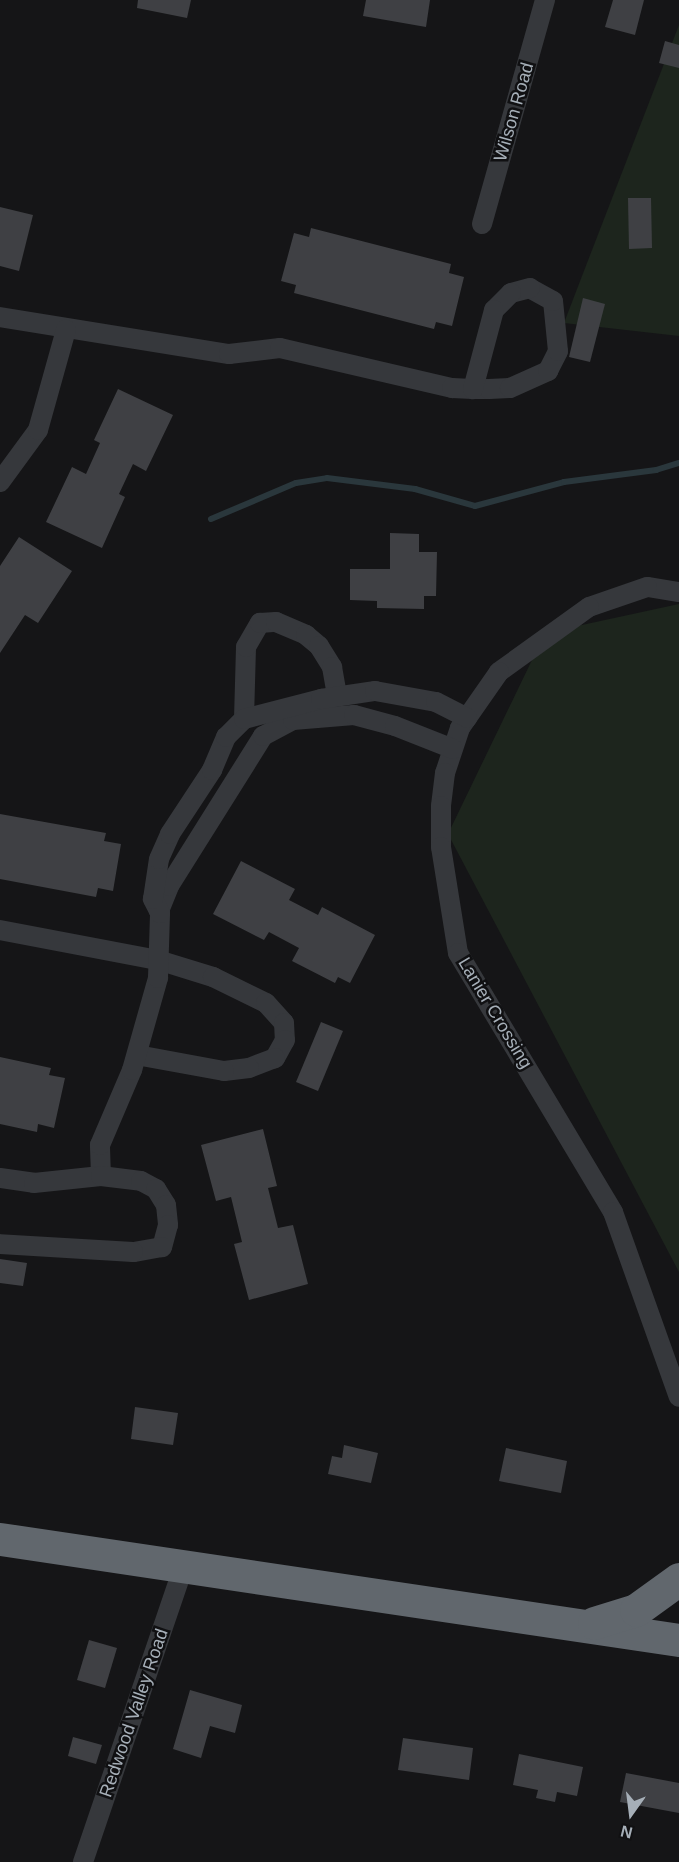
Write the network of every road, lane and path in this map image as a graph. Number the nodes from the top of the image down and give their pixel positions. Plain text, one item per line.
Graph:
1 (545, 0) edge
2 (482, 224) dead end
3 (0, 318) edge
4 (66, 330) junction
5 (473, 389) junction
6 (0, 482) edge
7 (679, 592) edge
8 (337, 696) junction
9 (467, 718) junction
10 (244, 719) junction
11 (453, 749) junction
12 (159, 911) junction
13 (0, 930) edge
14 (158, 960) junction
15 (137, 1055) junction
16 (101, 1176) junction
17 (0, 1179) edge
18 (0, 1244) edge
19 (679, 1396) edge
20 (0, 1539) edge
21 (184, 1565) junction
22 (679, 1579) edge
23 (584, 1626) junction
24 (679, 1640) edge
25 (83, 1862) edge

1 - 2 street, Wilson Road
3 - 4 street
4 - 5 street
4 - 6 street
5 - 5 street
7 - 9 street, Lanier Crossing
8 - 9 street
8 - 10 street
8 - 10 street
9 - 11 street, Lanier Crossing
10 - 12 street
11 - 12 street
11 - 19 street, Lanier Crossing
12 - 14 street
13 - 14 street
14 - 15 street
14 - 15 street
15 - 16 street
16 - 17 street
16 - 18 street
20 - 21 highway
21 - 23 highway
21 - 25 street, Redwood Valley Road
22 - 23 highway
23 - 24 highway

